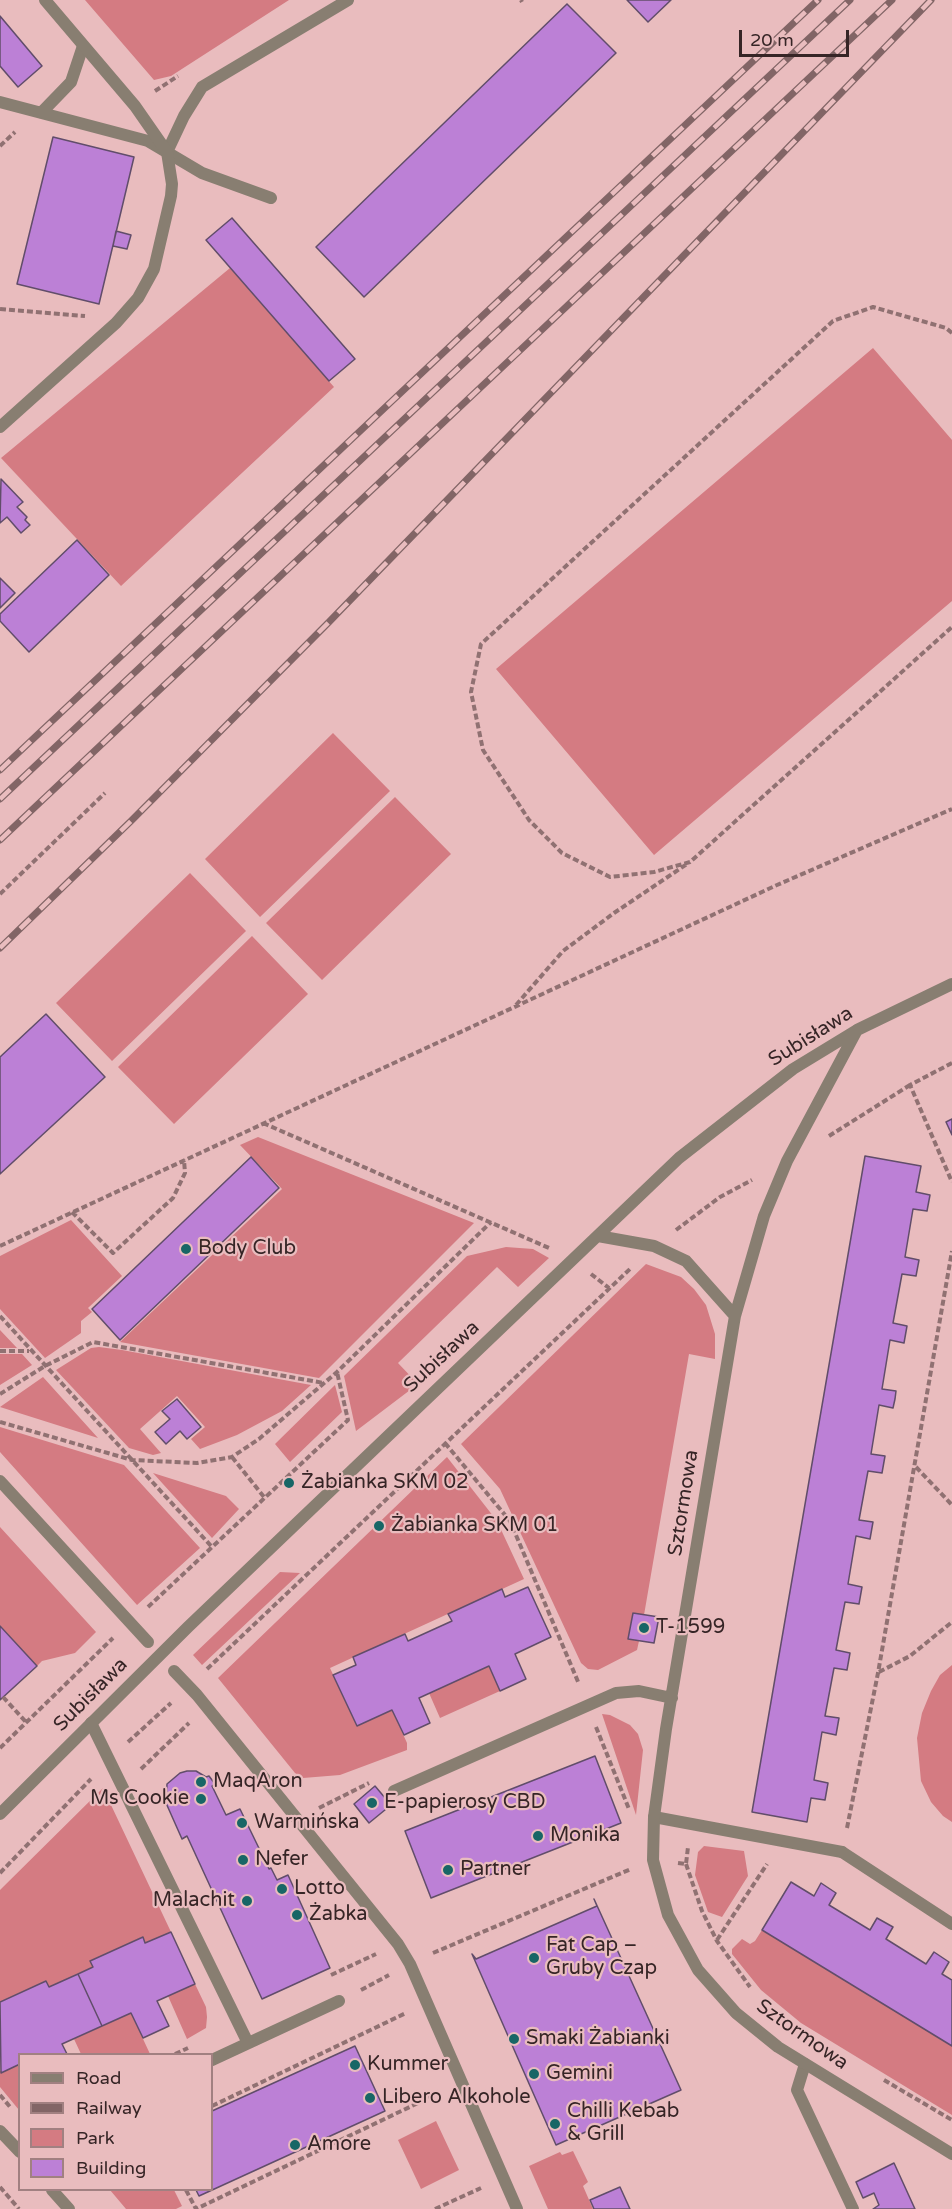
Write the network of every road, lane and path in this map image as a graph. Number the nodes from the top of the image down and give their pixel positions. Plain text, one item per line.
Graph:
1 (45, 0) edge
2 (348, 0) edge
3 (83, 46) junction
4 (0, 102) edge
5 (41, 113) junction
6 (167, 152) junction
7 (271, 198) dead end
8 (0, 309) edge
9 (88, 317) dead end
10 (952, 333) edge
11 (0, 427) edge
12 (952, 627) edge
13 (105, 793) dead end
14 (952, 809) edge
15 (690, 862) junction
16 (0, 894) edge
17 (952, 984) edge
18 (514, 1007) junction
19 (857, 1030) junction
20 (952, 1064) edge
21 (909, 1085) junction
22 (263, 1123) junction
23 (184, 1160) junction
24 (787, 1161) junction
25 (952, 1182) edge
26 (72, 1212) junction
27 (491, 1222) junction
28 (598, 1236) junction
29 (0, 1246) edge
30 (654, 1246) junction
31 (952, 1251) edge
32 (573, 1260) junction
33 (952, 1283) edge
34 (946, 1286) junction
35 (609, 1288) junction
36 (0, 1316) edge
37 (735, 1316) junction
38 (0, 1351) edge
39 (30, 1351) junction
40 (45, 1365) junction
41 (337, 1372) junction
42 (324, 1383) junction
43 (0, 1394) edge
44 (0, 1422) edge
45 (445, 1443) junction
46 (232, 1457) junction
47 (132, 1460) junction
48 (915, 1466) junction
49 (0, 1481) edge
50 (264, 1497) junction
51 (952, 1505) edge
52 (212, 1547) junction
53 (952, 1622) edge
54 (130, 1623) junction
55 (148, 1642) dead end
56 (174, 1671) dead end
57 (878, 1672) junction
58 (189, 1686) junction
59 (3, 1697) dead end
60 (672, 1698) junction
61 (588, 1705) junction
62 (206, 1706) junction
63 (26, 1722) junction
64 (91, 1723) junction
65 (0, 1748) edge
66 (145, 1778) dead end
67 (394, 1791) dead end
68 (0, 1814) edge
69 (632, 1816) dead end
70 (654, 1817) junction
71 (690, 1824) junction
72 (782, 1840) junction
73 (842, 1852) junction
74 (631, 1858) dead end
75 (653, 1860) junction
76 (686, 1864) junction
77 (631, 1869) junction
78 (952, 1924) edge
79 (717, 1941) junction
80 (398, 1944) junction
81 (410, 1964) junction
82 (326, 1977) dead end
83 (755, 1993) dead end
84 (339, 2001) joint
85 (427, 2003) junction
86 (248, 2043) junction
87 (213, 2060) edge
88 (805, 2064) junction
89 (879, 2077) dead end
90 (461, 2083) junction
91 (213, 2106) edge
92 (952, 2120) edge
93 (0, 2131) edge
94 (18, 2150) edge
95 (952, 2154) edge
96 (0, 2187) edge
97 (53, 2191) edge
98 (187, 2191) edge
99 (470, 2193) dead end
100 (19, 2209) edge
101 (69, 2209) edge
102 (435, 2209) edge
103 (517, 2209) edge
104 (853, 2209) edge

1 - 3 street
2 - 6 street
3 - 5 street
3 - 6 street
4 - 5 street
5 - 6 street
6 - 7 street
6 - 11 street
8 - 9 path
10 - 15 path
12 - 15 path
13 - 16 path
14 - 18 path
15 - 18 path
17 - 19 street, Subisława
18 - 22 path
19 - 24 street, Sztormowa
19 - 28 street, Subisława
20 - 21 path
21 - 24 path
21 - 25 path
22 - 23 path
22 - 27 path
23 - 26 path
23 - 26 path
24 - 30 path
24 - 37 street, Sztormowa
26 - 29 path
27 - 32 path
27 - 41 path
28 - 30 street
28 - 32 street, Subisława
30 - 35 path
30 - 37 street
31 - 34 path
32 - 35 path
32 - 64 street, Subisława
33 - 34 path
34 - 48 path
35 - 45 path
36 - 39 path
37 - 60 street, Sztormowa
38 - 39 path
39 - 40 path
40 - 42 path
40 - 43 path
40 - 47 path
41 - 42 path
41 - 50 path
42 - 46 path
44 - 47 path
45 - 58 path
45 - 61 path
46 - 47 path
46 - 50 path
47 - 52 path
48 - 51 path
48 - 57 path
49 - 54 street
50 - 52 path
52 - 54 path
53 - 57 path
54 - 55 street
54 - 63 path
56 - 58 street
57 - 73 path
58 - 62 street
59 - 63 path
60 - 61 street
60 - 70 street, Sztormowa
61 - 67 street
61 - 69 path
62 - 66 path
62 - 80 street
63 - 65 path
64 - 68 street, Subisława
64 - 86 street
70 - 71 street
70 - 75 street, Sztormowa
71 - 72 street
71 - 76 path
72 - 73 street
72 - 79 path
73 - 78 street
74 - 77 path
75 - 76 path
75 - 77 path
75 - 88 street, Sztormowa
76 - 79 path
77 - 81 path
79 - 83 path
80 - 81 street
80 - 82 path
81 - 84 path
81 - 85 street
84 - 86 street
85 - 90 street
85 - 91 path
86 - 87 street
88 - 95 street, Sztormowa
88 - 104 street
89 - 92 path
90 - 98 path
90 - 103 street
93 - 94 street
96 - 100 path
97 - 101 street
99 - 102 path

